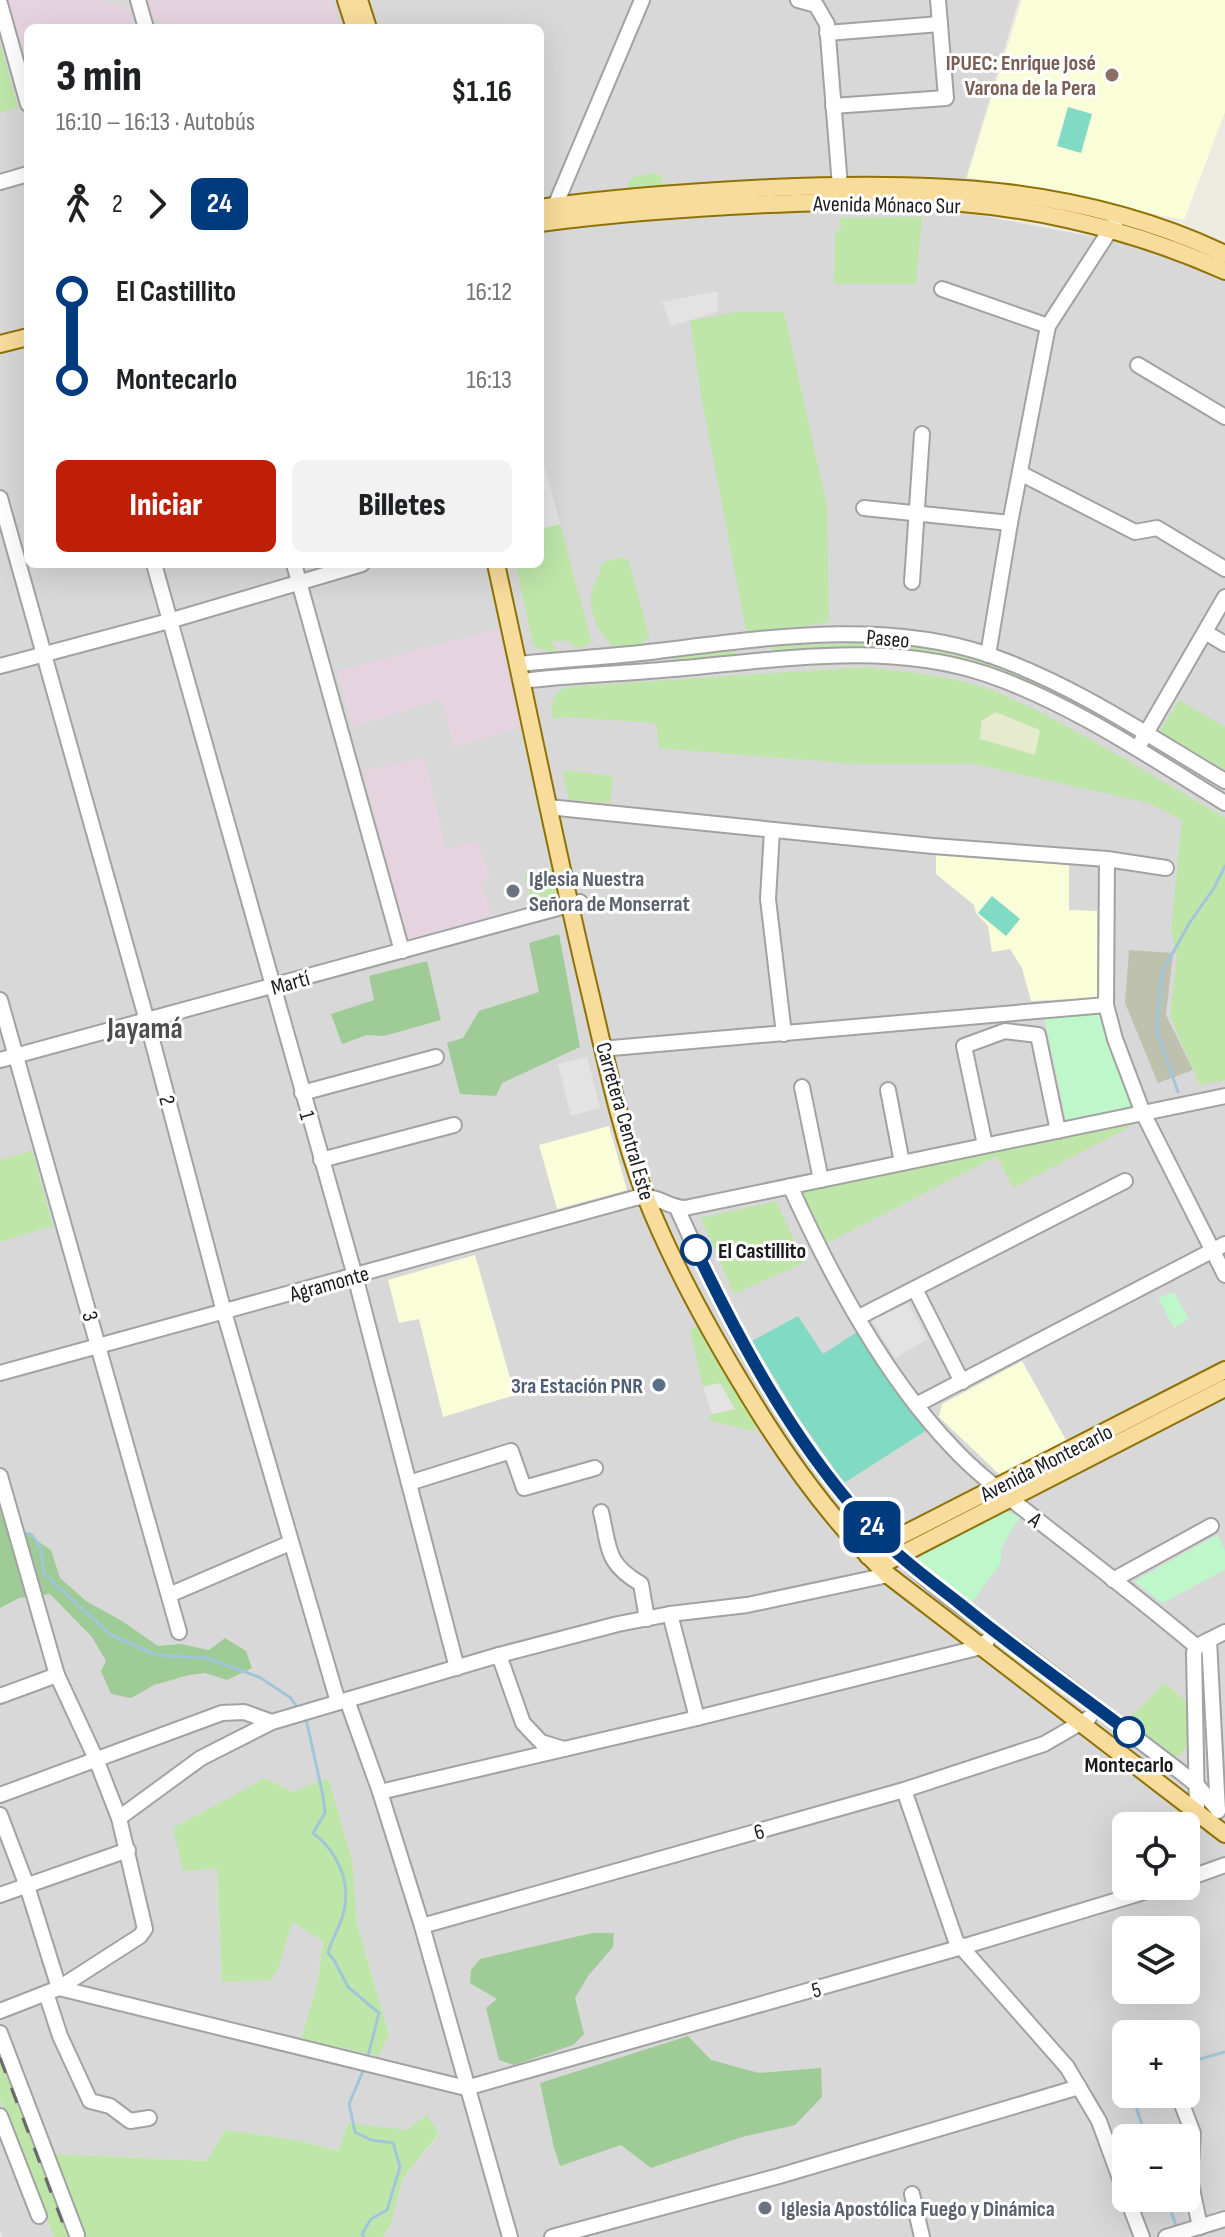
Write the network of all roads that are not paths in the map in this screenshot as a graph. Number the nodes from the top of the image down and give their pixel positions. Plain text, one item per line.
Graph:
1 (138, 0) edge
2 (346, 0) edge
3 (359, 0) edge
4 (642, 0) edge
5 (798, 0) edge
6 (938, 0) edge
7 (0, 4) edge
8 (145, 24) edge
9 (354, 24) edge
10 (367, 24) edge
11 (940, 24) junction
12 (827, 33) junction
13 (24, 87) edge
14 (833, 106) junction
15 (24, 175) edge
16 (0, 182) edge
17 (840, 186) junction
18 (719, 198) junction
19 (546, 215) edge
20 (1115, 221) junction
21 (1225, 254) edge
22 (1225, 271) edge
23 (942, 289) dead end
24 (1048, 326) junction
25 (24, 338) edge
26 (0, 344) edge
27 (1138, 365) dead end
28 (1225, 417) edge
29 (922, 434) dead end
30 (1020, 473) junction
31 (0, 498) edge
32 (864, 508) dead end
33 (917, 514) junction
34 (1010, 523) junction
35 (155, 568) edge
36 (295, 568) edge
37 (347, 568) edge
38 (497, 568) edge
39 (509, 568) edge
40 (1225, 569) edge
41 (299, 581) junction
42 (912, 582) dead end
43 (1225, 597) edge
44 (169, 621) junction
45 (1205, 632) junction
46 (755, 640) junction
47 (1225, 644) edge
48 (43, 653) junction
49 (988, 655) junction
50 (759, 661) junction
51 (524, 663) junction
52 (0, 666) edge
53 (527, 681) junction
54 (1146, 734) junction
55 (1136, 749) junction
56 (1225, 781) edge
57 (1225, 803) edge
58 (554, 807) junction
59 (772, 830) junction
60 (1107, 859) junction
61 (1166, 868) dead end
62 (575, 903) junction
63 (402, 951) junction
64 (274, 987) junction
65 (0, 1000) edge
66 (1106, 1005) junction
67 (996, 1016) junction
68 (147, 1021) junction
69 (1005, 1031) junction
70 (784, 1034) junction
71 (612, 1048) junction
72 (436, 1057) dead end
73 (8, 1058) edge
74 (802, 1087) dead end
75 (888, 1090) dead end
76 (302, 1093) junction
77 (1225, 1096) edge
78 (1143, 1113) junction
79 (454, 1125) dead end
80 (1058, 1131) junction
81 (985, 1145) junction
82 (321, 1160) junction
83 (902, 1163) junction
84 (821, 1180) junction
85 (1125, 1181) dead end
86 (790, 1186) junction
87 (652, 1197) junction
88 (677, 1208) junction
89 (1219, 1247) edge
90 (1225, 1275) edge
91 (355, 1276) junction
92 (915, 1289) junction
93 (224, 1312) junction
94 (859, 1317) junction
95 (100, 1346) junction
96 (1225, 1370) edge
97 (0, 1373) edge
98 (962, 1382) junction
99 (1225, 1388) edge
100 (916, 1405) junction
101 (595, 1468) dead end
102 (0, 1476) edge
103 (409, 1483) junction
104 (1003, 1493) junction
105 (601, 1512) dead end
106 (1211, 1526) dead end
107 (290, 1543) junction
108 (883, 1558) junction
109 (1113, 1580) junction
110 (169, 1595) junction
111 (670, 1614) junction
112 (647, 1619) junction
113 (179, 1632) dead end
114 (1225, 1632) edge
115 (1203, 1643) junction
116 (984, 1644) junction
117 (499, 1655) junction
118 (457, 1668) junction
119 (57, 1675) junction
120 (0, 1696) edge
121 (342, 1701) junction
122 (697, 1718) junction
123 (1086, 1721) junction
124 (272, 1722) junction
125 (523, 1723) junction
126 (1220, 1748) edge
127 (564, 1749) junction
128 (534, 1756) junction
129 (96, 1759) junction
130 (1195, 1761) junction
131 (1178, 1770) junction
132 (904, 1790) junction
133 (380, 1792) junction
134 (0, 1795) edge
135 (1197, 1799) junction
136 (0, 1815) edge
137 (119, 1818) junction
138 (1221, 1820) edge
139 (128, 1850) junction
140 (1225, 1865) edge
141 (1200, 1874) edge
142 (27, 1886) junction
143 (0, 1895) edge
144 (1118, 1900) edge
145 (422, 1926) junction
146 (962, 1947) junction
147 (52, 1991) junction
148 (0, 2011) edge
149 (0, 2033) edge
150 (1079, 2087) junction
151 (466, 2088) junction
152 (1183, 2108) edge
153 (0, 2116) edge
154 (149, 2118) dead end
155 (1112, 2156) edge
156 (912, 2194) dead end
157 (1133, 2212) edge
158 (39, 2216) dead end
159 (1225, 2219) edge
160 (1200, 2227) junction
161 (77, 2235) dead end
162 (510, 2237) edge
163 (552, 2237) edge
164 (922, 2237) edge
165 (1142, 2237) edge
166 (1166, 2237) edge

1 - 8 street
2 - 9 main road
3 - 10 main road
4 - 19 street
5 - 12 street
6 - 11 street
7 - 13 street
11 - 12 street
11 - 14 street
12 - 14 street
14 - 17 street
15 - 16 street
17 - 18 main road, Avenida Mónaco Sur
17 - 20 main road, Avenida Mónaco Sur
18 - 19 main road, Avenida Mónaco Sur
18 - 20 main road, Avenida Mónaco Sur
20 - 21 main road, Avenida Mónaco Sur
20 - 22 main road, Avenida Mónaco Sur
20 - 24 street
23 - 24 street
24 - 30 street
25 - 26 main road
27 - 28 street
29 - 33 street
30 - 34 street
30 - 40 street
31 - 48 street, 2
32 - 33 street
33 - 34 street
33 - 42 street
34 - 49 street
35 - 44 street, 1
36 - 41 street
37 - 41 street
38 - 51 main road, Carretera Central Este
39 - 51 main road, Carretera Central Este
41 - 44 street
41 - 63 street
43 - 45 street
44 - 48 street
44 - 64 street, 1
45 - 47 street
45 - 54 street
46 - 49 street, Paseo
46 - 50 street
46 - 51 street, Paseo
48 - 52 street
48 - 68 street, 2
49 - 54 street, Paseo
50 - 53 street, Paseo
50 - 55 street, Paseo
51 - 53 main road, Carretera Central Este
53 - 58 main road, Carretera Central Este
54 - 55 street
54 - 56 street, Paseo
55 - 57 street, Paseo
58 - 59 street
58 - 62 main road, Carretera Central Este
59 - 60 street
59 - 70 street
60 - 61 street
60 - 66 street
62 - 63 street, Martí
62 - 71 main road, Carretera Central Este
62 - 87 main road, Carretera Central Este
63 - 64 street, Martí
64 - 68 street, Martí
64 - 76 street, 1
65 - 73 street, 3
66 - 67 street
66 - 78 street
67 - 69 street
67 - 70 street
68 - 73 street, Martí
68 - 93 street, 2
69 - 80 street
69 - 81 street
70 - 71 street
71 - 87 main road, Carretera Central Este
72 - 76 street
73 - 95 street, 3
74 - 84 street
75 - 83 street
76 - 82 street, 1
77 - 78 street
78 - 80 street
78 - 89 street
79 - 82 street
80 - 81 street
81 - 83 street
82 - 91 street, 1
83 - 84 street
84 - 86 street
85 - 92 street
86 - 88 street
86 - 94 street, A
87 - 88 street
87 - 91 street, Agramonte
87 - 108 main road, Carretera Central Este
88 - 108 street
89 - 90 street
89 - 98 street
91 - 93 street, Agramonte
91 - 103 street, 1
92 - 94 street
92 - 98 street
93 - 95 street, Agramonte
93 - 107 street, 2
94 - 100 street, A
95 - 97 street, Agramonte
95 - 110 street, 3
96 - 104 main road, Avenida Montecarlo
98 - 100 street
99 - 104 main road, Avenida Montecarlo
100 - 104 street, A
101 - 103 street
102 - 119 street
103 - 118 street, 1
104 - 108 main road, Avenida Montecarlo
104 - 109 street, A
105 - 112 street
106 - 109 street
107 - 110 street
107 - 121 street, 2
108 - 111 street
108 - 116 main road, Carretera Central Este
108 - 131 street
109 - 115 street, A
110 - 113 street, 3
111 - 112 street
111 - 122 street
112 - 117 street
114 - 115 street
115 - 126 street
115 - 130 street
116 - 122 street
116 - 123 main road, Carretera Central Este
117 - 118 street
117 - 125 street
118 - 121 street
119 - 120 street
119 - 129 street
121 - 124 street
121 - 133 street, 2
122 - 127 street
123 - 132 street, 6
123 - 135 main road, Carretera Central Este
124 - 129 street
124 - 137 street
125 - 127 street
125 - 128 street
126 - 130 street
126 - 138 street
127 - 128 street
128 - 133 street
129 - 134 street
129 - 137 street
130 - 131 street
130 - 135 street
131 - 135 street
132 - 145 street, 6
132 - 146 street
133 - 145 street, 2
135 - 138 main road, Carretera Central Este
136 - 142 street
137 - 139 street
139 - 142 street
139 - 147 street
140 - 141 street
142 - 143 street
142 - 147 street
144 - 146 street, 5
145 - 151 street, 2
146 - 150 street
146 - 151 street, 5
147 - 148 street
147 - 151 street
147 - 154 street
149 - 161 street
150 - 155 street
150 - 163 street
151 - 162 street, 2
152 - 160 street
153 - 158 street
156 - 164 street
157 - 165 street
159 - 160 street
160 - 166 street

